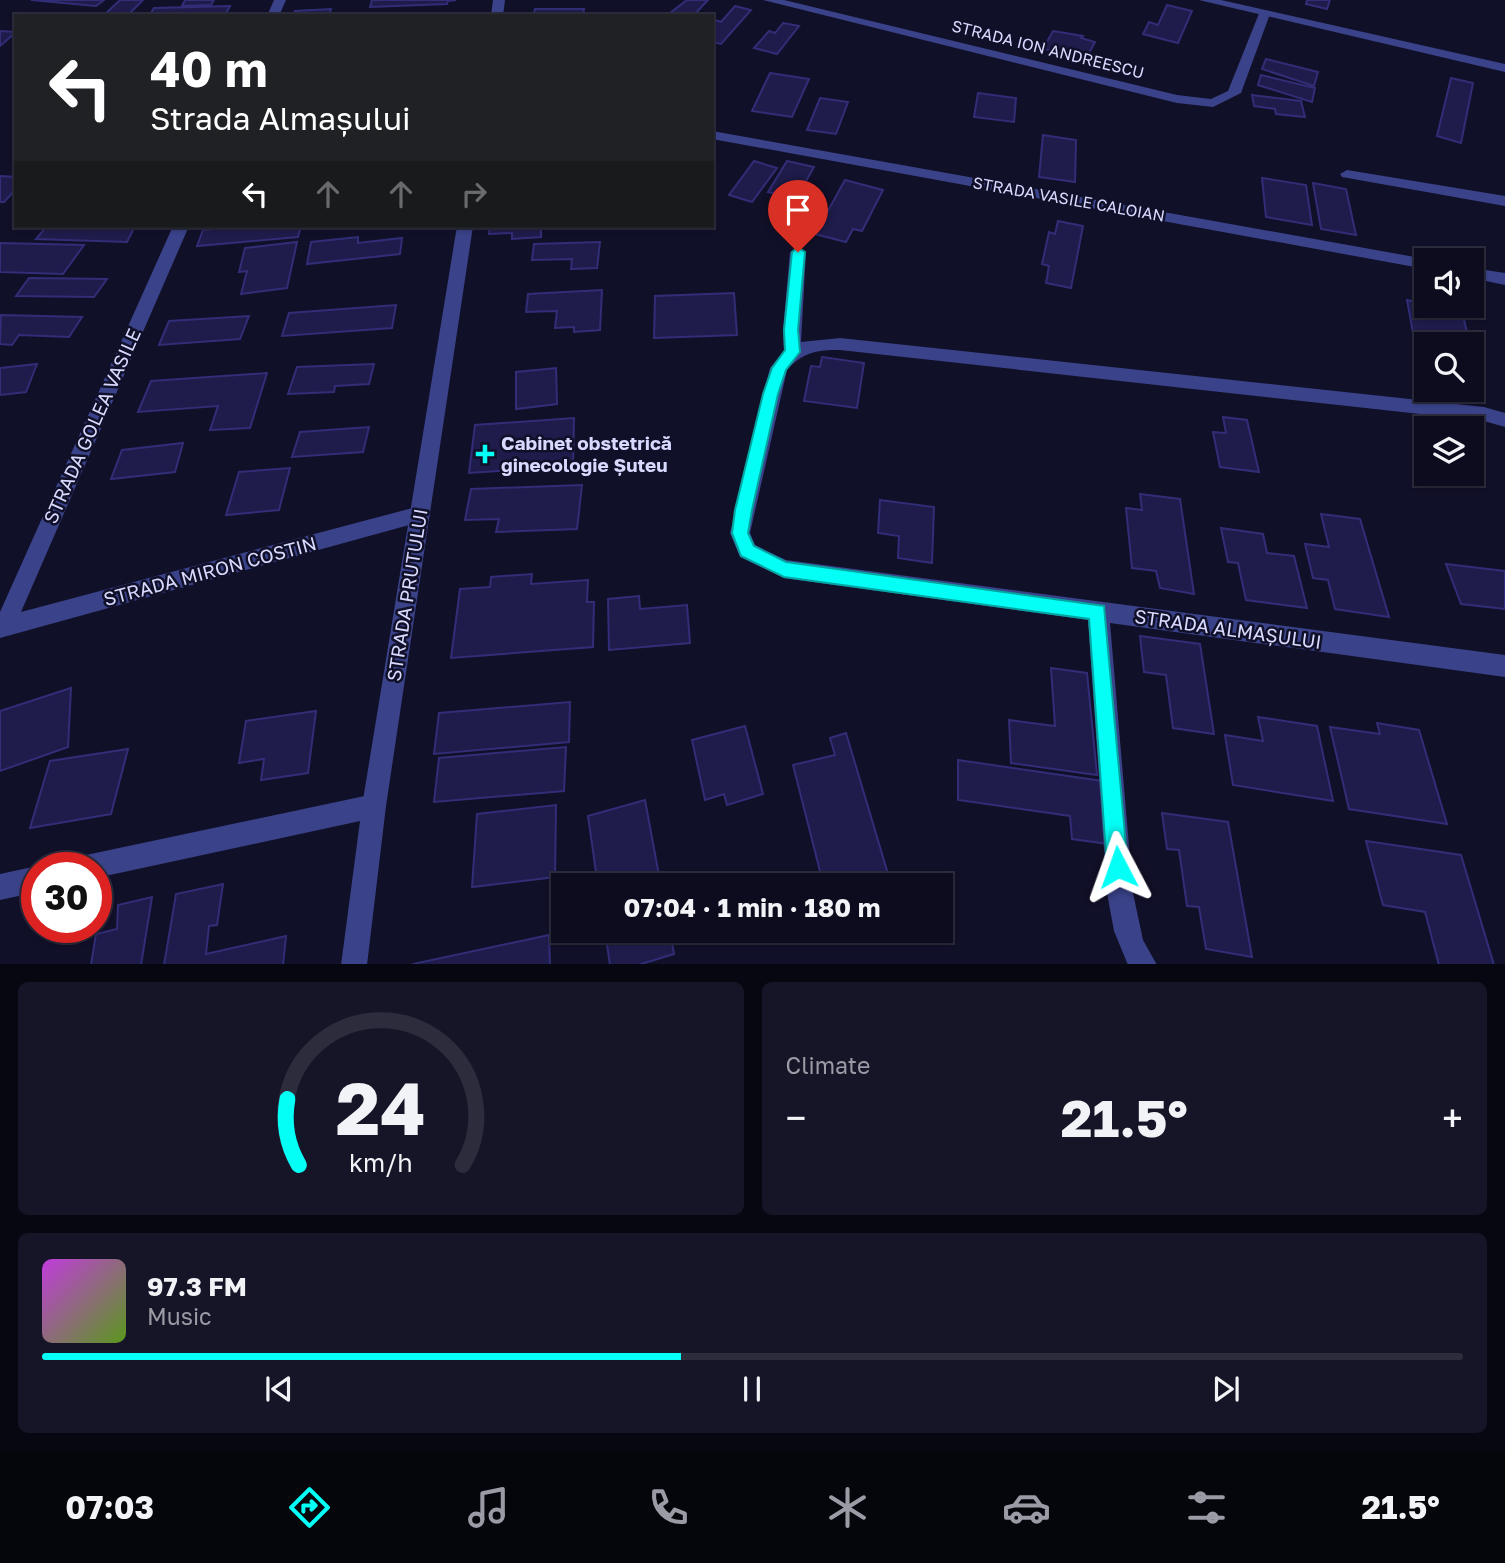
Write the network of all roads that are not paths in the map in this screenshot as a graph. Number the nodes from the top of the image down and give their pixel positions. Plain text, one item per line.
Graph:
1 (769, 0) edge
2 (1205, 0) edge
3 (1264, 14) junction
4 (1505, 68) edge
5 (714, 135) edge
6 (1347, 174) dead end
7 (1505, 201) edge
8 (180, 228) edge
9 (465, 228) edge
10 (798, 252) dead end
11 (1414, 262) edge
12 (1484, 275) edge
13 (1505, 279) edge
14 (793, 352) junction
15 (1505, 420) edge
16 (420, 514) junction
17 (1098, 612) junction
18 (2, 627) edge
19 (1505, 666) edge
20 (374, 806) junction
21 (112, 862) edge
22 (21, 882) edge
23 (0, 887) edge
24 (354, 964) edge
25 (1144, 964) edge

1 - 3 street, STRADA ION ANDREESCU
2 - 3 street
3 - 4 street
5 - 11 street, STRADA VASILE CALOIAN
6 - 7 street
8 - 18 street, STRADA GOLEA VASILE
9 - 16 street, STRADA PRUTULUI
10 - 14 street
12 - 13 street
14 - 15 street
14 - 17 street, STRADA ALMAȘULUI
16 - 18 street, STRADA MIRON COSTIN
16 - 20 street, STRADA PRUTULUI
17 - 19 street, STRADA ALMAȘULUI
17 - 25 street
20 - 21 street
20 - 24 street, STRADA PRUTULUI
22 - 23 street

